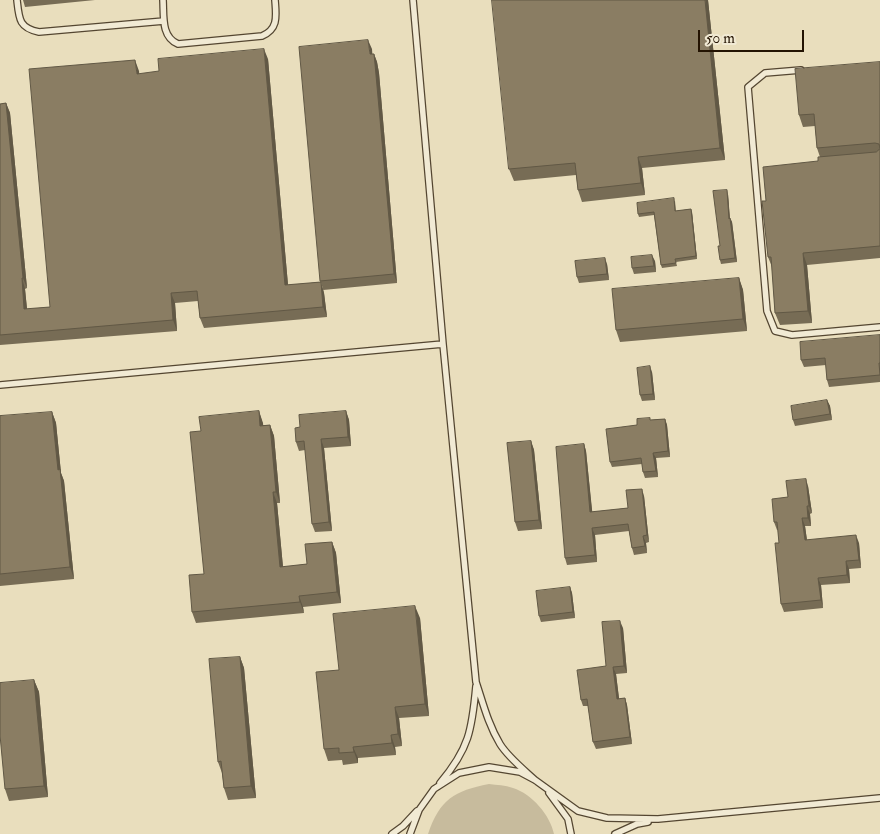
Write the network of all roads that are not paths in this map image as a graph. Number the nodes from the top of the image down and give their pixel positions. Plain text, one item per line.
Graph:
1 (17, 0) edge
2 (162, 0) edge
3 (275, 0) edge
4 (413, 0) edge
5 (164, 20) junction
6 (803, 70) edge
7 (765, 169) edge
8 (755, 170) junction
9 (880, 327) edge
10 (443, 344) junction
11 (0, 385) edge
12 (476, 682) junction
13 (535, 780) junction
14 (434, 789) junction
15 (546, 789) junction
16 (880, 798) edge
17 (419, 810) junction
18 (658, 819) junction
19 (392, 834) edge
20 (410, 834) edge
21 (571, 834) edge
22 (615, 834) edge

1 - 5 lane
2 - 5 lane
3 - 5 lane
4 - 10 lane
6 - 8 lane
7 - 8 lane
8 - 9 lane
10 - 11 lane
10 - 12 lane
12 - 13 lane
12 - 14 lane
13 - 14 lane
13 - 15 lane
14 - 17 lane
15 - 18 lane
15 - 21 lane
16 - 18 lane
17 - 19 lane
17 - 20 lane
18 - 22 lane

